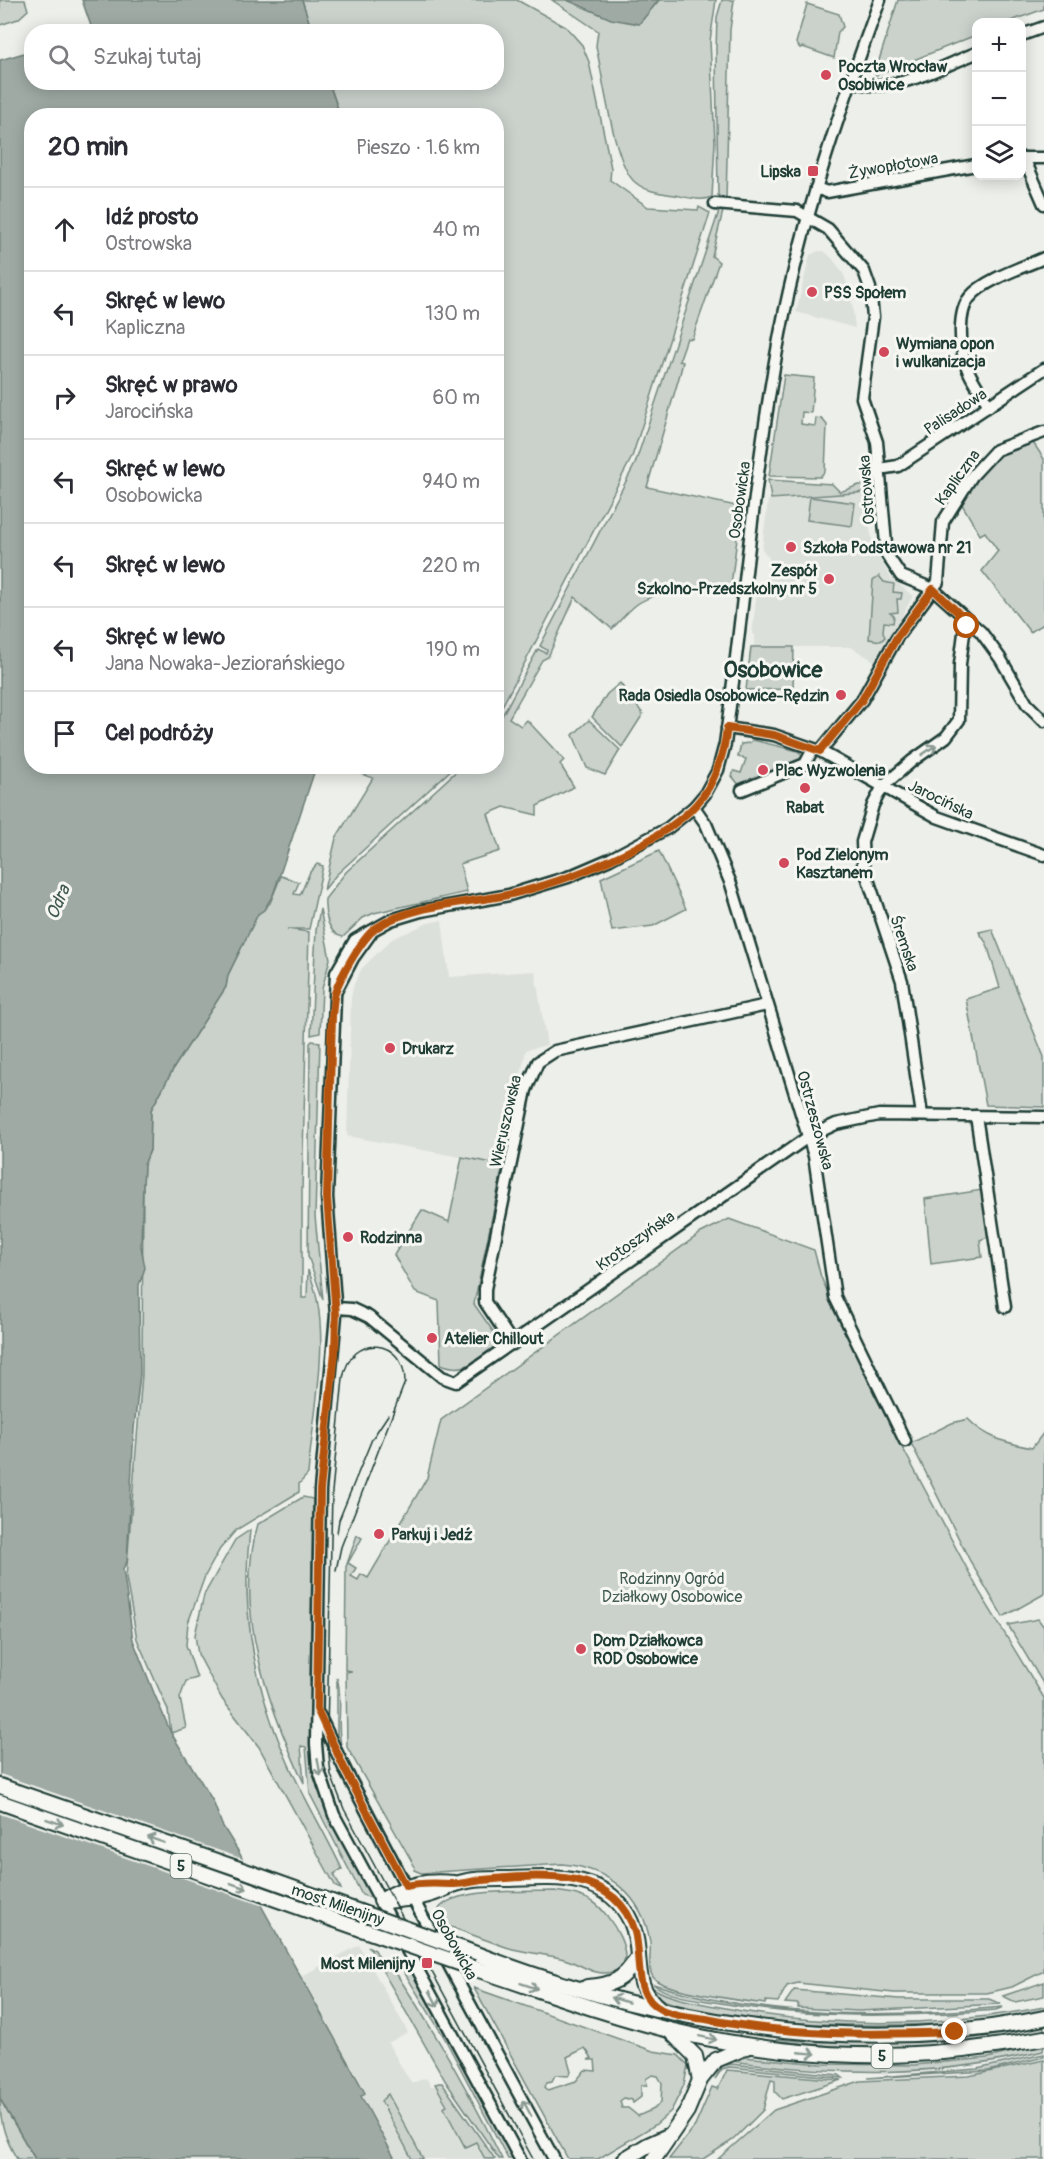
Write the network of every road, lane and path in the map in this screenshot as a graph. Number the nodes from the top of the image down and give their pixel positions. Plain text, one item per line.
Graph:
1 (880, 0) edge
2 (1044, 27) edge
3 (1026, 34) edge
4 (972, 55) edge
5 (852, 81) junction
6 (1026, 158) edge
7 (1044, 158) edge
8 (1026, 165) edge
9 (972, 166) edge
10 (816, 188) junction
11 (715, 204) dead end
12 (1044, 204) edge
13 (808, 216) junction
14 (1044, 258) edge
15 (1044, 369) edge
16 (989, 406) junction
17 (1044, 432) edge
18 (879, 469) junction
19 (933, 589) junction
20 (969, 623) junction
21 (1044, 721) edge
22 (727, 728) junction
23 (817, 750) junction
24 (883, 786) junction
25 (742, 790) dead end
26 (694, 807) junction
27 (1044, 855) edge
28 (767, 1005) junction
29 (922, 1115) junction
30 (976, 1116) junction
31 (1044, 1117) edge
32 (808, 1137) junction
33 (1005, 1307) dead end
34 (336, 1308) junction
35 (513, 1344) junction
36 (905, 1441) dead end
37 (317, 1709) junction
38 (0, 1786) edge
39 (0, 1802) edge
40 (456, 1884) junction
41 (406, 1886) junction
42 (412, 1899) junction
43 (381, 1901) junction
44 (638, 1958) junction
45 (579, 1987) junction
46 (662, 2011) junction
47 (1044, 2018) edge
48 (668, 2030) junction
49 (1044, 2038) edge
50 (749, 2046) junction
51 (700, 2079) junction
52 (670, 2135) junction
53 (520, 2159) edge
54 (554, 2159) edge
55 (625, 2159) edge
56 (654, 2159) edge

1 - 5 street, Osobowicka
2 - 3 street
4 - 5 street
5 - 10 street, Osobowicka
6 - 7 street
8 - 12 street
9 - 10 street, Żywopłotowa
10 - 13 street, Osobowicka
11 - 13 street
13 - 18 street, Ostrowska
13 - 22 street, Osobowicka
14 - 16 street
15 - 16 street, Palisadowa
16 - 18 street, Palisadowa
17 - 19 street, Kapliczna
18 - 19 street, Ostrowska
19 - 20 street, Ostrowska
19 - 23 street, Kapliczna
20 - 21 street, Ostrowska
24 -> 20 street
22 - 23 street, Jarocińska
22 - 26 street, Osobowicka
23 - 24 street, Jarocińska
23 - 25 street
24 - 27 street, Jarocińska
24 - 29 street, Śremska
26 - 28 street, Ostrzeszowska
26 - 34 street, Osobowicka
28 - 32 street, Ostrzeszowska
28 - 35 street, Wieruszowska
29 - 30 street, Krotoszyńska
29 - 32 street, Krotoszyńska
30 - 31 street, Krotoszyńska
30 - 33 street
32 - 35 street, Krotoszyńska
32 - 36 street, Ostrzeszowska
34 - 35 street, Krotoszyńska
34 - 37 street, Osobowicka
37 - 41 street, Osobowicka
37 -> 43 street, Osobowicka
45 -> 38 main road, most Milenijny / 5, bridge
39 -> 48 main road, most Milenijny / 5, bridge
40 - 41 main road
40 - 42 main road
40 - 44 main road
41 - 42 street, Osobowicka
41 - 43 main road
42 - 43 main road
54 -> 42 street, Osobowicka
43 -> 53 street, Osobowicka
44 - 45 main road
44 - 46 main road
46 -> 45 main road, 5
46 - 47 main road, 5
48 -> 50 main road, 5
48 - 51 main road
50 -> 49 main road, 5
50 - 51 main road
51 - 52 main road
52 - 55 main road
52 - 56 main road

